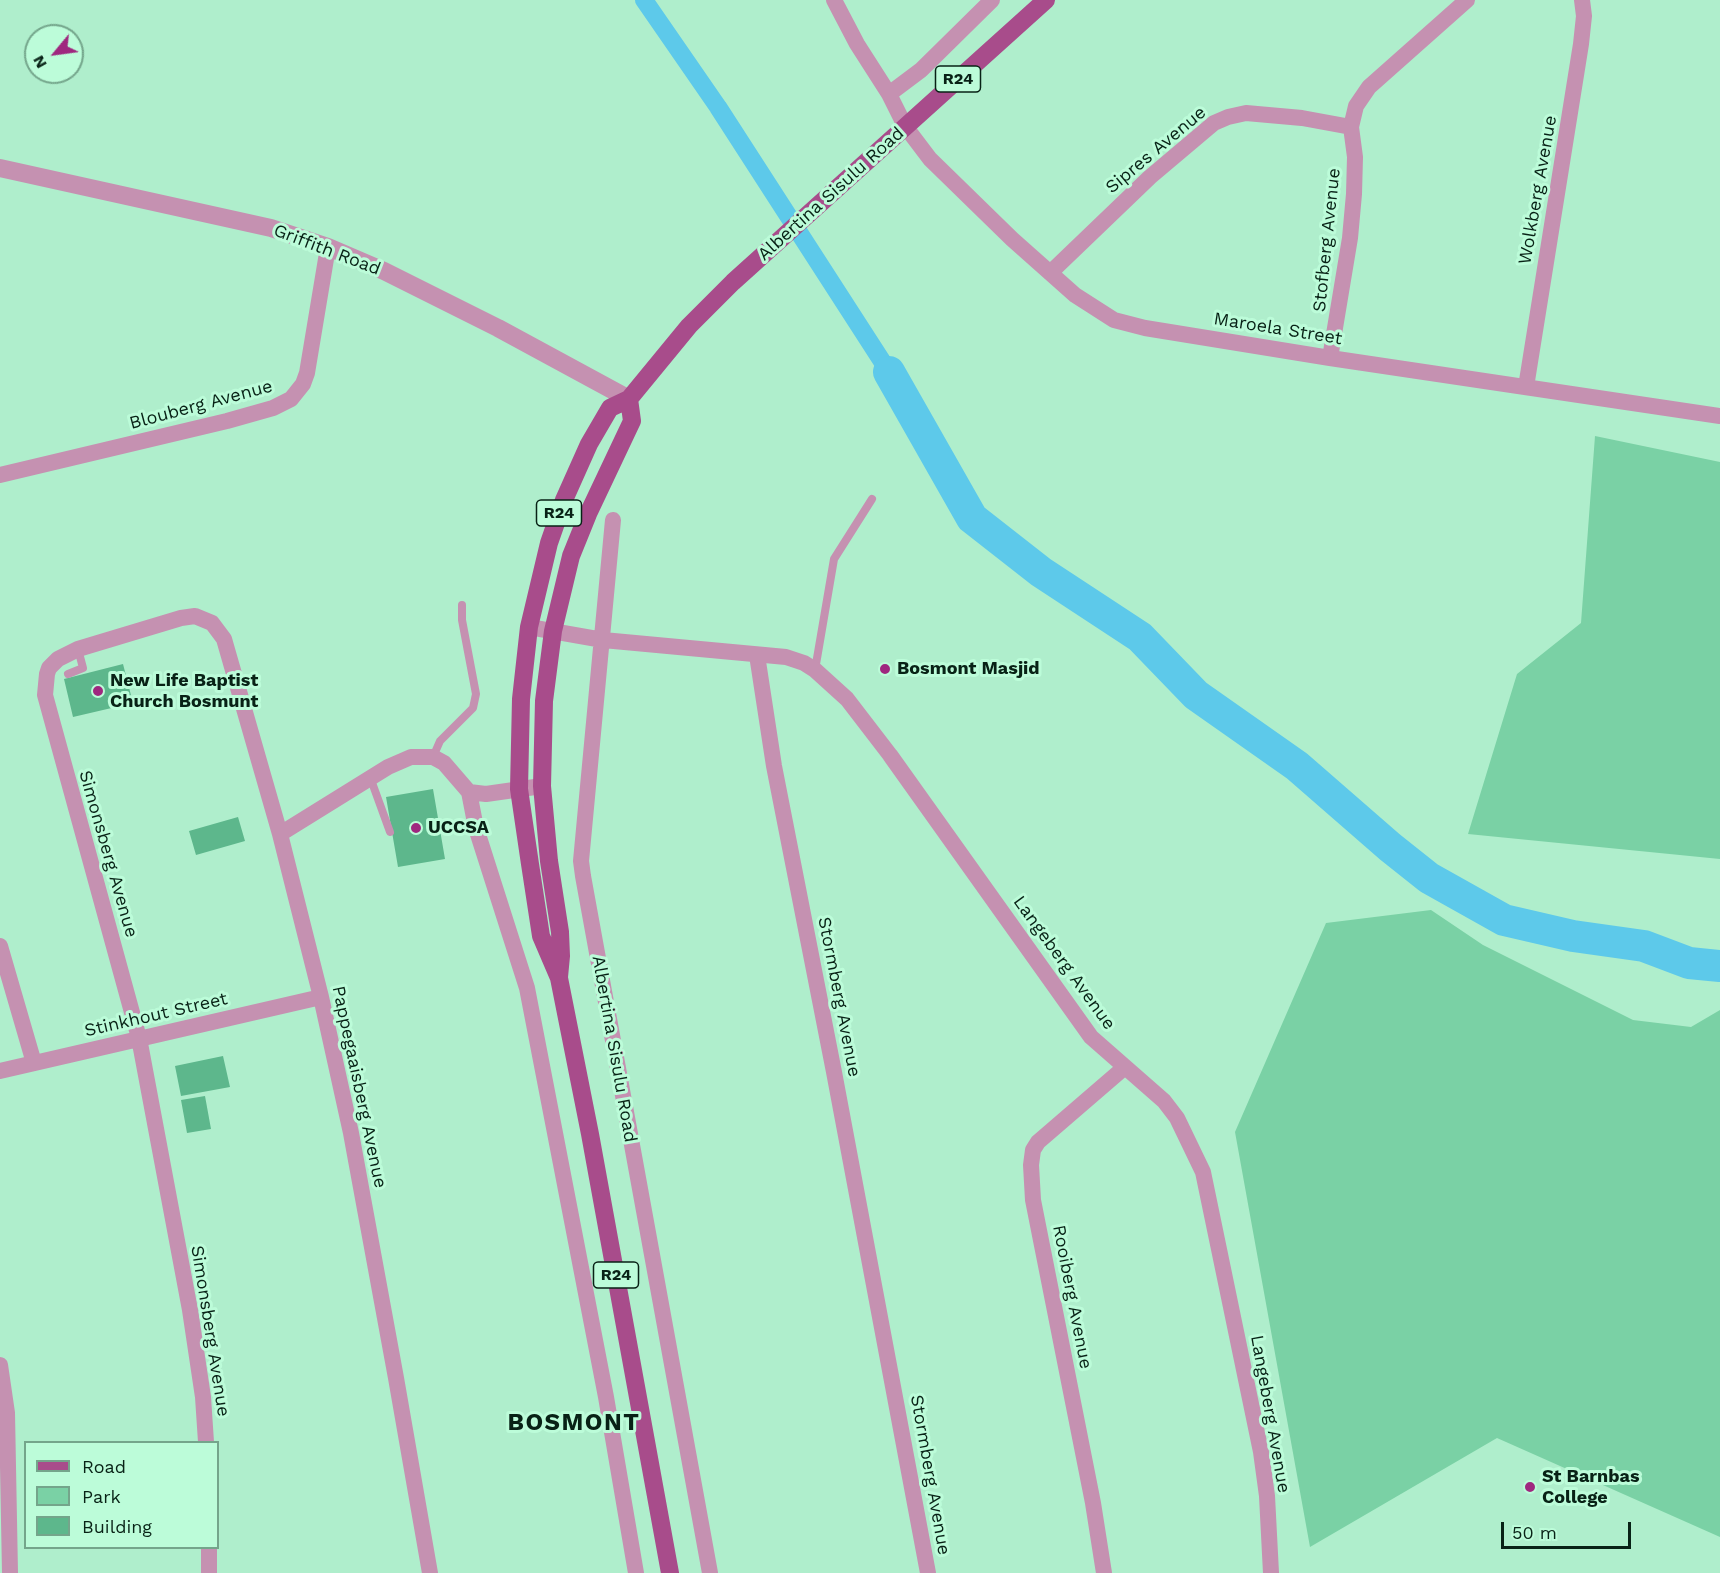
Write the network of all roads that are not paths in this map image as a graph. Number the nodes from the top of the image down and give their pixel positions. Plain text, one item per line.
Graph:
1 (834, 0) edge
2 (992, 0) edge
3 (1046, 0) edge
4 (1467, 0) edge
5 (1582, 0) edge
6 (889, 94) junction
7 (905, 126) junction
8 (1351, 127) junction
9 (0, 168) edge
10 (328, 247) junction
11 (1050, 273) junction
12 (1330, 358) junction
13 (1526, 387) junction
14 (629, 399) junction
15 (1720, 416) edge
16 (0, 475) edge
17 (872, 499) dead end
18 (613, 520) dead end
19 (462, 605) dead end
20 (529, 627) junction
21 (553, 631) junction
22 (603, 640) junction
23 (78, 649) junction
24 (757, 655) junction
25 (815, 669) junction
26 (68, 674) dead end
27 (433, 757) junction
28 (370, 777) junction
29 (542, 786) junction
30 (519, 789) junction
31 (469, 792) junction
32 (390, 832) dead end
33 (280, 834) junction
34 (0, 946) edge
35 (559, 978) junction
36 (321, 997) junction
37 (139, 1038) junction
38 (34, 1063) junction
39 (1125, 1067) junction
40 (0, 1071) edge
41 (0, 1365) edge
42 (206, 1441) edge
43 (209, 1549) edge
44 (10, 1573) edge
45 (209, 1573) edge
46 (430, 1573) edge
47 (636, 1573) edge
48 (670, 1573) edge
49 (710, 1573) edge
50 (927, 1573) edge
51 (1104, 1573) edge
52 (1272, 1573) edge

1 - 6 street, Maroela Street
2 - 6 street
3 - 7 main road, Albertina Sisulu Road / R24
4 - 8 street
5 - 13 street, Wolkberg Avenue
6 - 7 street, Maroela Street
7 - 11 street, Maroela Street
7 - 14 main road, Albertina Sisulu Road / R24
8 - 11 street, Sipres Avenue
8 - 12 street, Stofberg Avenue
9 - 10 street, Griffith Road
10 - 14 street, Griffith Road
10 - 16 street, Blouberg Avenue
11 - 12 street, Maroela Street
12 - 13 street, Maroela Street
13 - 15 street, Maroela Street
14 - 20 main road, Albertina Sisulu Road / R24
14 - 21 main road, Albertina Sisulu Road / R24
17 - 25 lane
18 - 22 street, Albertina Sisulu Road
19 - 27 lane
20 - 21 street
20 - 30 main road, Albertina Sisulu Road / R24
21 - 22 street
21 - 29 main road, Albertina Sisulu Road / R24
22 - 24 street
22 - 49 street, Albertina Sisulu Road
23 - 26 lane
23 - 33 street, Simonsberg Avenue
23 - 37 street, Simonsberg Avenue
24 - 25 street, Langeberg Avenue
24 - 50 street, Stormberg Avenue
25 - 39 street, Langeberg Avenue
27 - 28 street
27 - 31 street
28 - 32 lane
28 - 33 street
29 - 30 street
29 - 35 main road, Albertina Sisulu Road / R24
30 - 31 street
30 - 35 main road, Albertina Sisulu Road / R24
31 - 47 street
33 - 36 street, Pappegaaisberg Avenue
34 - 38 street
35 - 48 main road, Albertina Sisulu Road / R24
36 - 37 street, Stinkhout Street
36 - 46 street, Pappegaaisberg Avenue
37 - 38 street, Stinkhout Street
37 - 42 street, Simonsberg Avenue
38 - 40 street, Stinkhout Street
39 - 51 street, Rooiberg Avenue
39 - 52 street, Langeberg Avenue
41 - 44 street
43 - 45 street

